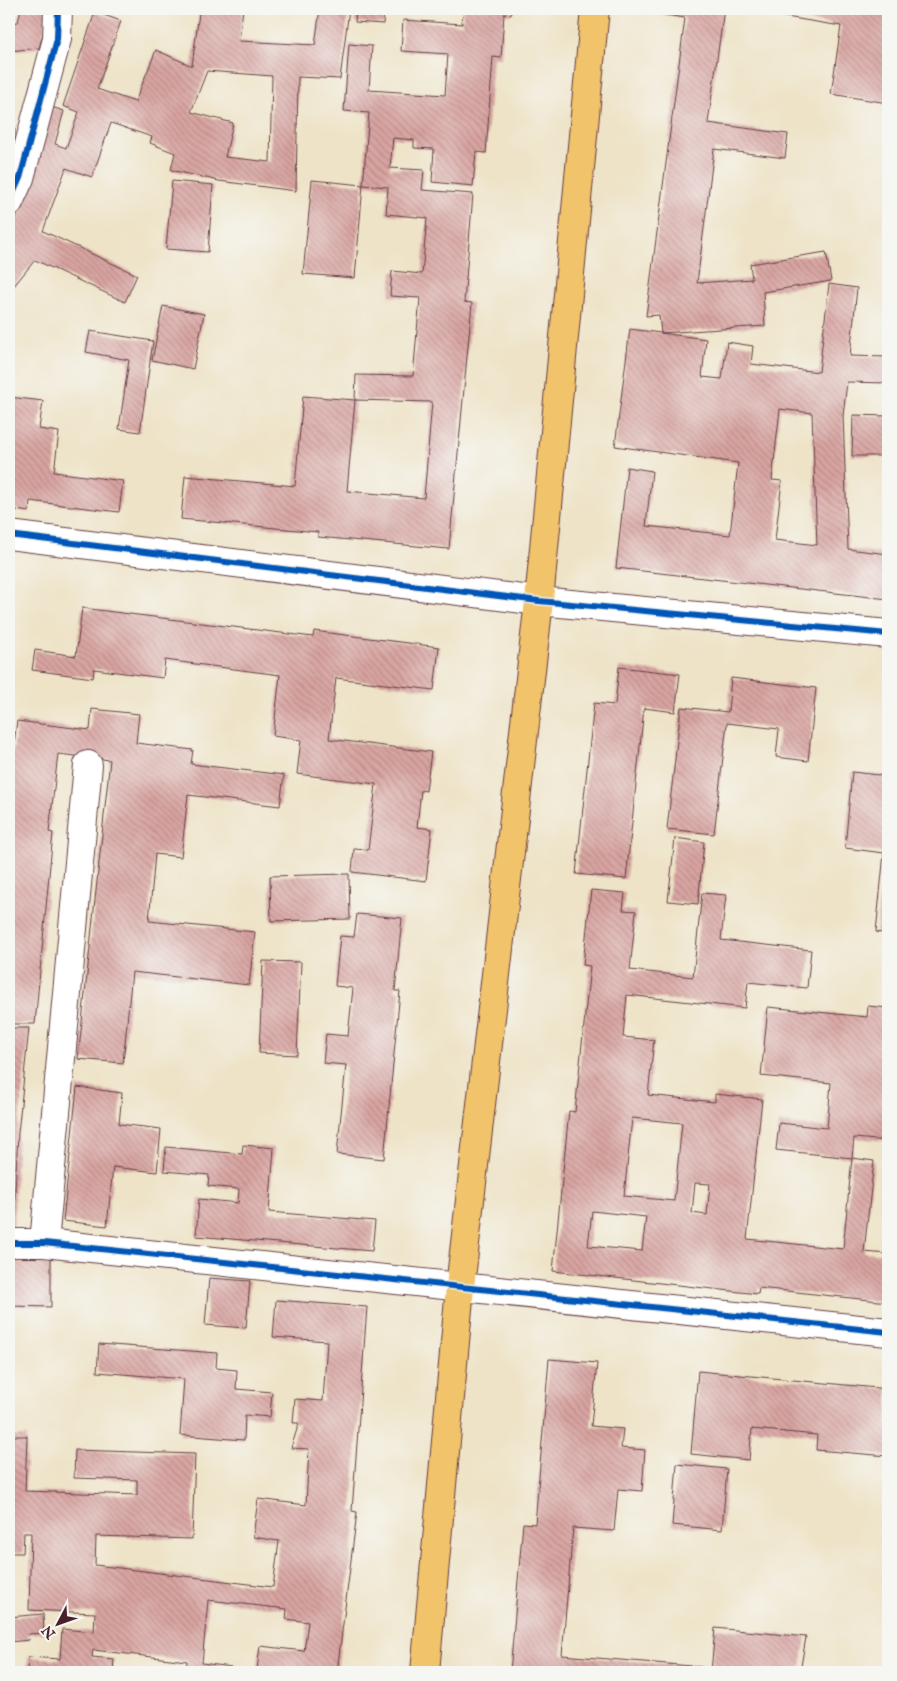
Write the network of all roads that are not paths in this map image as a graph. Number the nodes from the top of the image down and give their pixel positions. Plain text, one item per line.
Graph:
1 (58, 9) edge
2 (594, 9) edge
3 (9, 202) edge
4 (9, 535) edge
5 (540, 601) junction
6 (888, 634) edge
7 (88, 765) dead end
8 (9, 1243) edge
9 (44, 1243) junction
10 (460, 1287) junction
11 (888, 1332) edge
12 (425, 1672) edge

1 - 3 street
2 - 5 main road
4 - 5 street
5 - 6 street
5 - 10 main road
7 - 9 street
8 - 9 street
9 - 10 street
10 - 11 street
10 - 12 main road

